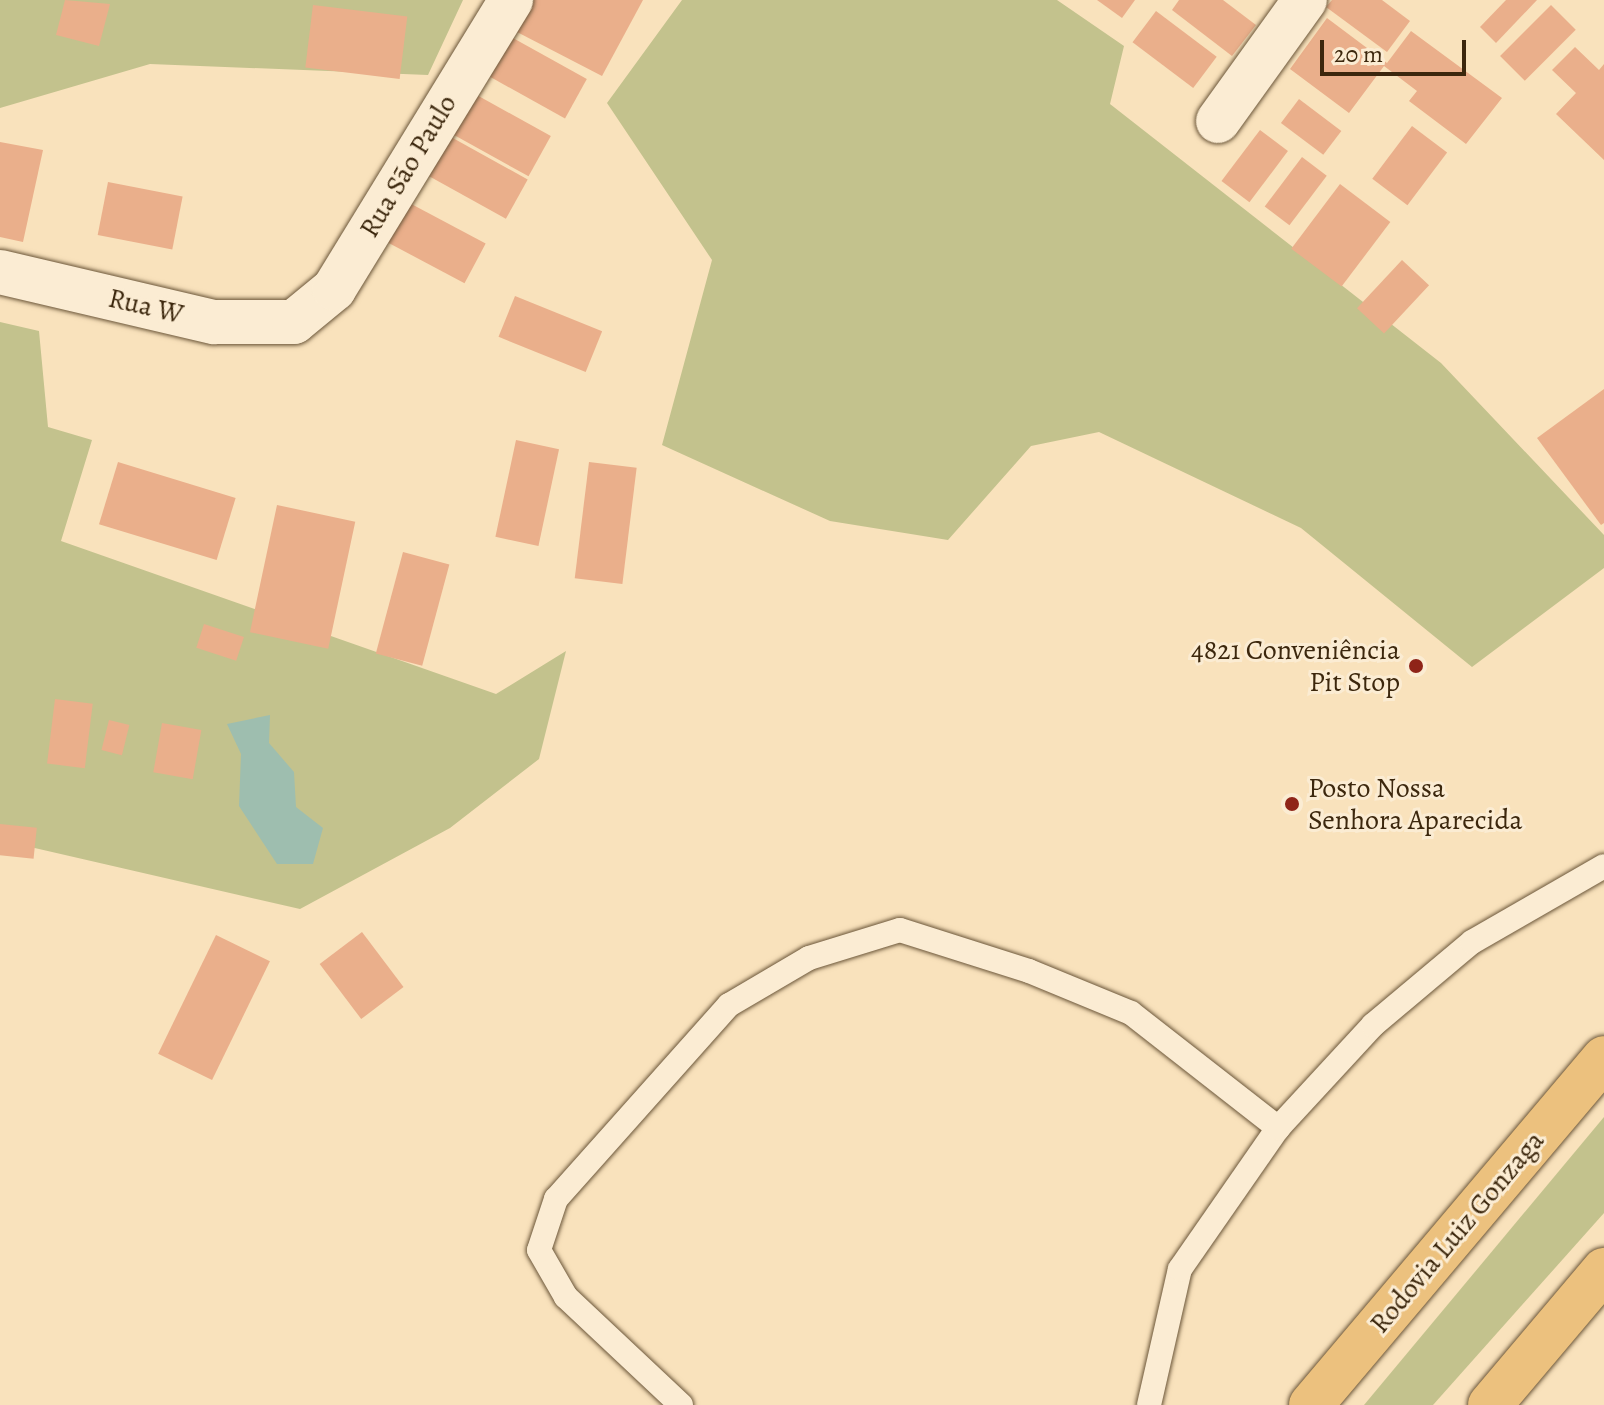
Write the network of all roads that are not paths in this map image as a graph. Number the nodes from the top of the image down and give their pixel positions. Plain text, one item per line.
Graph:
1 (511, 0) edge
2 (1305, 0) edge
3 (1218, 121) dead end
4 (0, 272) edge
5 (294, 322) joint
6 (1604, 866) edge
7 (1604, 1058) edge
8 (1278, 1128) junction
9 (1604, 1270) edge
10 (681, 1405) edge
11 (1149, 1405) edge
12 (1311, 1405) edge
13 (1490, 1405) edge

1 - 5 street, Rua São Paulo
2 - 3 street
4 - 5 street, Rua W
6 - 8 lane
7 - 12 highway, Rodovia Luiz Gonzaga
8 - 10 lane
8 - 11 lane
9 - 13 highway

